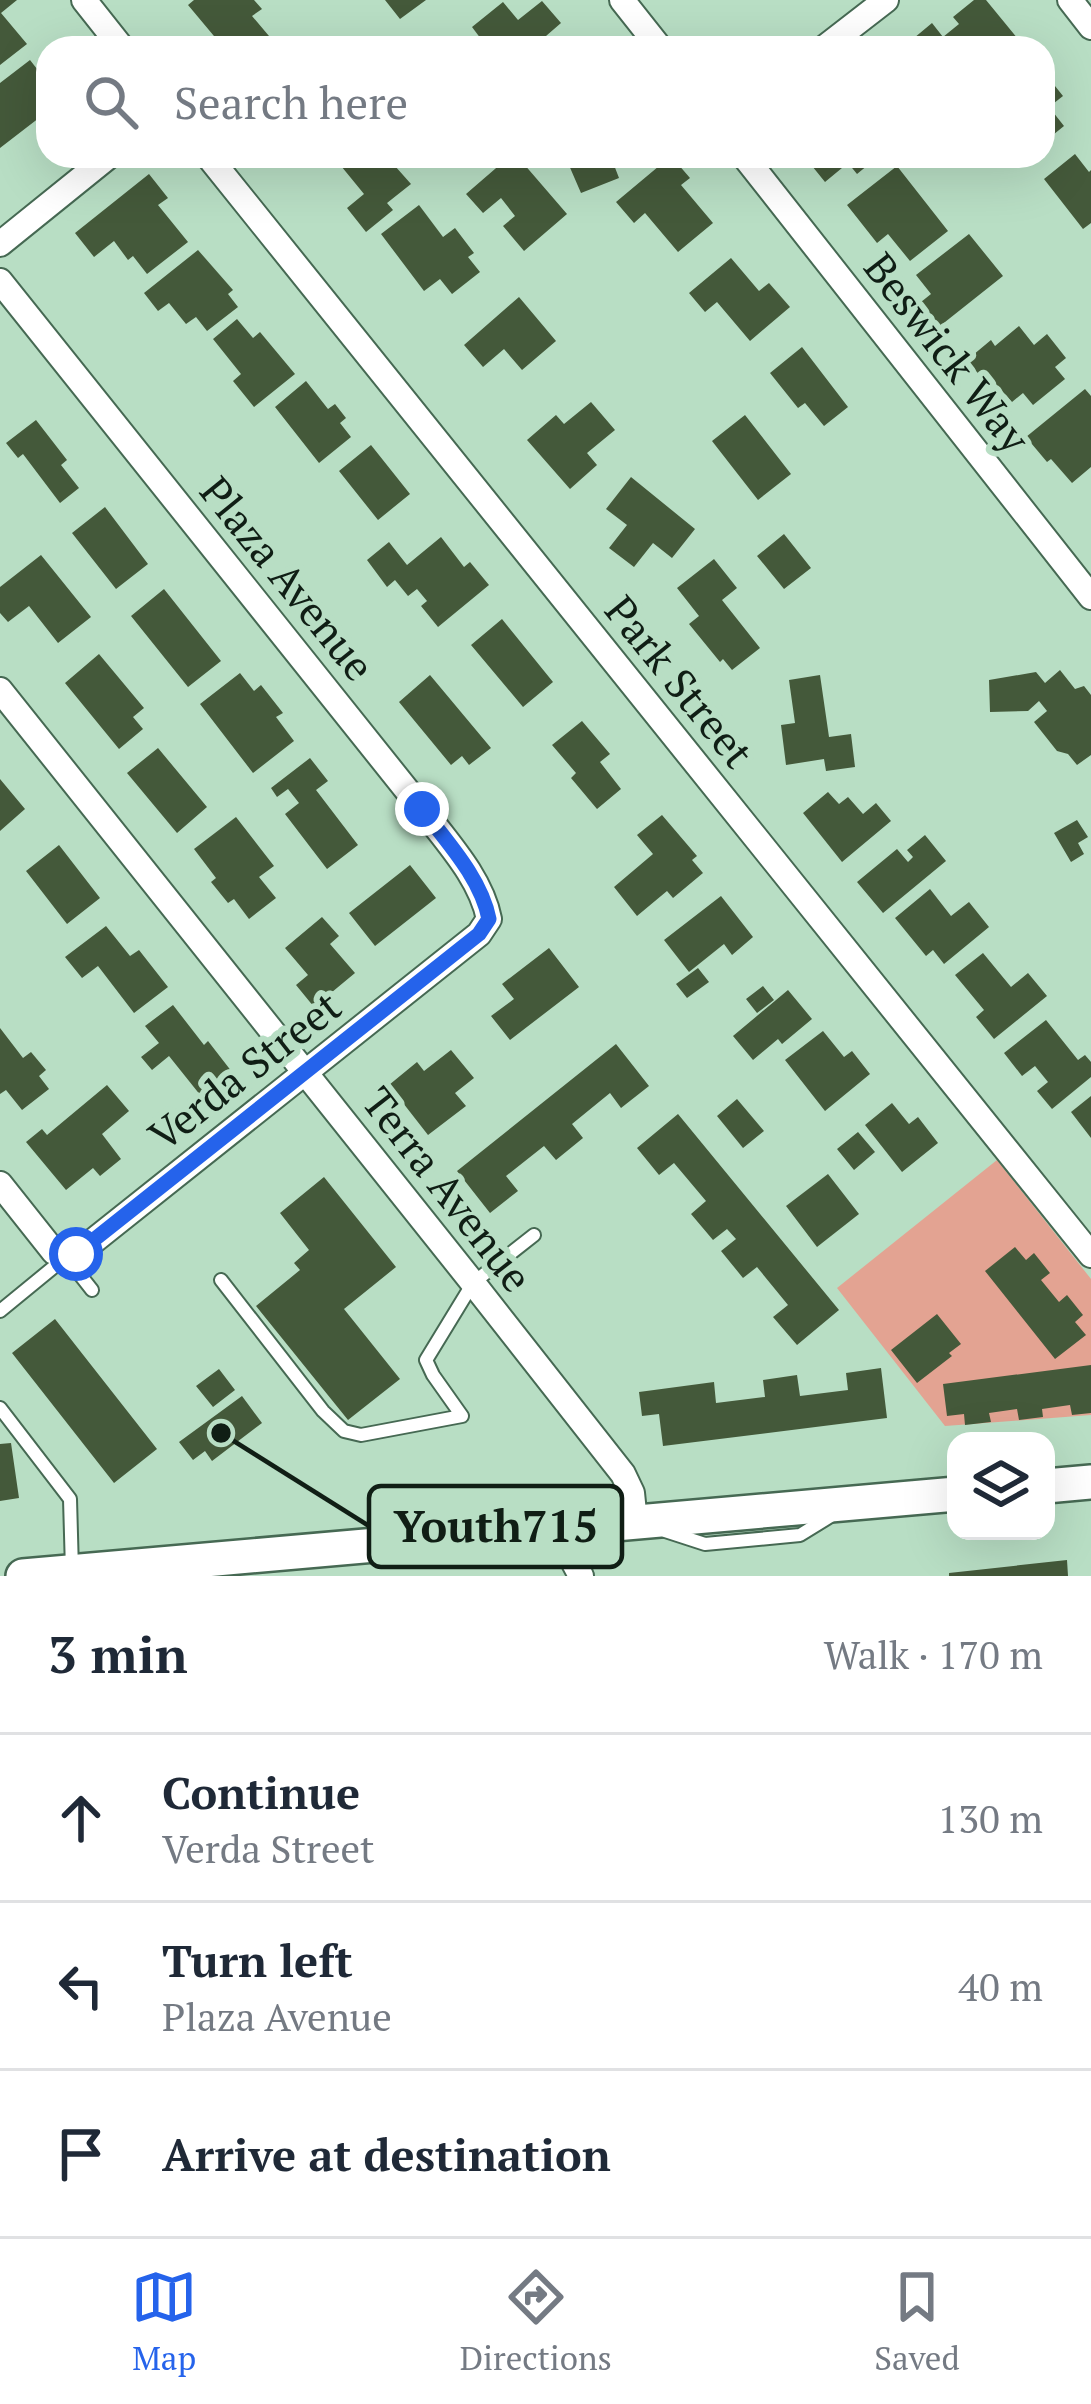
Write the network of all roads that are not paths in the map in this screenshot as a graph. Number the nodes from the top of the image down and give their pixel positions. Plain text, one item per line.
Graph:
1 (84, 0) edge
2 (622, 0) edge
3 (886, 0) edge
4 (1070, 0) edge
5 (1091, 27) edge
6 (112, 36) edge
7 (650, 36) edge
8 (840, 36) edge
9 (94, 168) edge
10 (218, 168) edge
11 (753, 168) edge
12 (0, 244) edge
13 (0, 280) edge
14 (1091, 597) edge
15 (0, 690) edge
16 (479, 934) joint
17 (305, 1070) junction
18 (0, 1184) edge
19 (534, 1235) dead end
20 (60, 1254) junction
21 (1091, 1255) edge
22 (221, 1280) dead end
23 (473, 1283) junction
24 (92, 1290) dead end
25 (0, 1311) edge
26 (0, 1408) edge
27 (1091, 1482) edge
28 (1055, 1485) edge
29 (947, 1495) edge
30 (635, 1522) junction
31 (569, 1528) junction
32 (72, 1574) edge
33 (23, 1576) edge
34 (581, 1576) edge

1 - 6 street
2 - 7 street
3 - 8 street
4 - 5 street
9 - 12 street
10 - 21 street, Park Street
11 - 14 street, Beswick Way
13 - 16 street, Plaza Avenue
15 - 17 street, Terra Avenue
16 - 17 street, Verda Street
17 - 20 street, Verda Street
17 - 23 street, Terra Avenue
18 - 20 street
19 - 23 lane
20 - 24 lane
20 - 25 lane
22 - 23 lane
23 - 30 street, Terra Avenue
26 - 32 lane
27 - 28 main road
29 - 30 main road
30 - 31 main road
31 - 32 main road
31 - 34 street
32 - 33 main road

